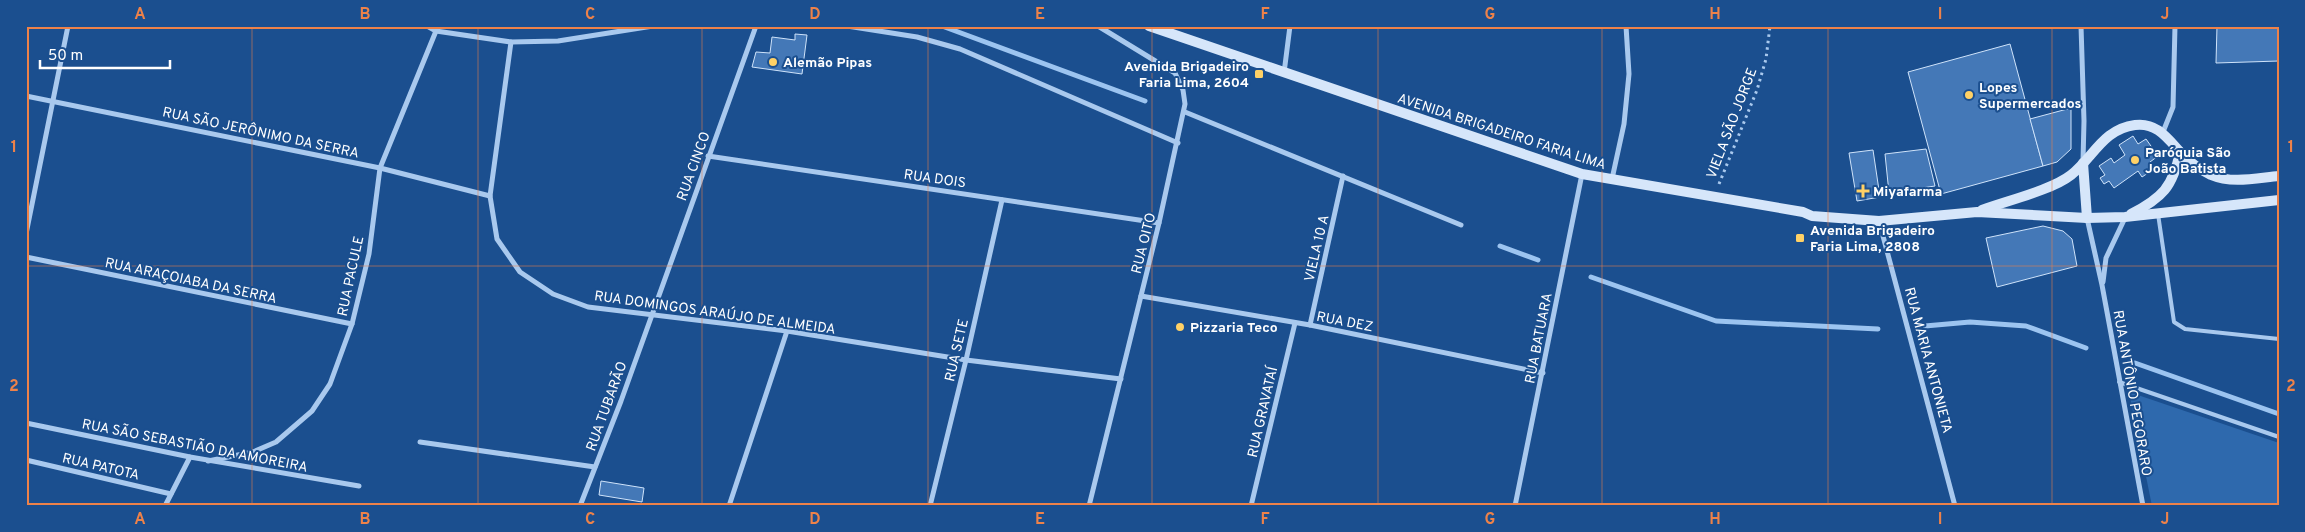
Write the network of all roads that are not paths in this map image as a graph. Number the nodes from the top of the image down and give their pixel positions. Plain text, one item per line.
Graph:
1 (68, 26) edge
2 (427, 26) edge
3 (653, 26) edge
4 (756, 26) edge
5 (847, 26) edge
6 (1098, 26) edge
7 (1149, 26) edge
8 (1290, 26) edge
9 (1626, 26) edge
10 (2081, 26) edge
11 (2175, 26) edge
12 (436, 30) junction
13 (511, 42) junction
14 (1284, 74) junction
15 (26, 96) edge
16 (53, 101) junction
17 (1185, 112) junction
18 (2163, 132) junction
19 (1178, 143) junction
20 (2180, 152) junction
21 (708, 156) junction
22 (2083, 163) junction
23 (380, 168) junction
24 (1582, 174) junction
25 (1343, 176) junction
26 (2279, 176) edge
27 (1611, 180) junction
28 (490, 196) junction
29 (1002, 200) junction
30 (2279, 200) edge
31 (1977, 212) junction
32 (2158, 214) junction
33 (2125, 217) junction
34 (2087, 218) junction
35 (1879, 221) junction
36 (1159, 223) junction
37 (1461, 224) dead end
38 (26, 234) edge
39 (26, 257) edge
40 (2102, 285) junction
41 (1142, 296) junction
42 (651, 314) junction
43 (1295, 323) junction
44 (352, 324) junction
45 (1310, 325) junction
46 (788, 331) junction
47 (2279, 339) edge
48 (966, 360) junction
49 (1543, 373) junction
50 (1121, 379) junction
51 (2119, 382) junction
52 (26, 423) edge
53 (2279, 436) edge
54 (420, 442) dead end
55 (190, 457) junction
56 (26, 460) edge
57 (208, 461) junction
58 (595, 467) junction
59 (359, 486) dead end
60 (171, 494) junction
61 (165, 506) edge
62 (580, 506) edge
63 (730, 506) edge
64 (930, 506) edge
65 (1089, 506) edge
66 (1251, 506) edge
67 (1516, 506) edge
68 (1955, 506) edge
69 (2143, 506) edge

1 - 16 street
2 - 12 street
3 - 13 street
4 - 21 street, RUA CINCO
5 - 19 street
6 - 17 street, RUA OITO
7 - 14 main road, AVENIDA BRIGADEIRO FARIA LIMA
8 - 14 street
9 - 27 street
10 - 22 street
11 - 18 street
12 - 13 street
12 - 23 street, RUA PACULE
13 - 28 street, RUA DOMINGOS ARAÚJO DE ALMEIDA
14 - 24 main road, AVENIDA BRIGADEIRO FARIA LIMA
15 - 16 street, RUA SÃO JERÔNIMO DA SERRA
16 - 23 street, RUA SÃO JERÔNIMO DA SERRA
16 - 38 street
17 - 19 street, RUA OITO
17 - 25 street
18 - 20 main road
18 - 22 main road, AVENIDA BRIGADEIRO FARIA LIMA
19 - 36 street, RUA OITO
20 - 26 main road
20 - 33 main road
21 - 29 street, RUA DOIS
21 - 42 street, RUA CINCO
22 - 31 main road, AVENIDA BRIGADEIRO FARIA LIMA
22 - 34 main road
23 - 28 street, RUA SÃO JERÔNIMO DA SERRA
23 - 44 street, RUA PACULE
24 - 27 main road, AVENIDA BRIGADEIRO FARIA LIMA
24 - 49 street, RUA BATUARA
25 - 37 street
25 - 45 street, VIELA 10 A
27 - 35 main road, AVENIDA BRIGADEIRO FARIA LIMA
28 - 42 street, RUA DOMINGOS ARAÚJO DE ALMEIDA
29 - 36 street, RUA DOIS
29 - 48 street, RUA SETE
30 - 32 main road, AVENIDA BRIGADEIRO FARIA LIMA
31 - 34 main road, AVENIDA BRIGADEIRO FARIA LIMA
31 - 35 main road, AVENIDA BRIGADEIRO FARIA LIMA
32 - 33 main road, AVENIDA BRIGADEIRO FARIA LIMA
32 - 47 lane
33 - 34 main road, AVENIDA BRIGADEIRO FARIA LIMA
33 - 40 street, RUA ANTÔNIO PEGORARO
34 - 40 street, RUA ANTÔNIO PEGORARO
35 - 68 street, RUA MARIA ANTONIETA
36 - 41 street, RUA OITO
39 - 44 street, RUA ARAÇOIABA DA SERRA
40 - 51 street, RUA ANTÔNIO PEGORARO
41 - 43 street, RUA DEZ
41 - 50 street, RUA OITO
42 - 46 street, RUA DOMINGOS ARAÚJO DE ALMEIDA
42 - 58 street, RUA TUBARÃO
43 - 45 street, RUA DEZ
43 - 66 street, RUA GRAVATAÍ
44 - 57 street, RUA PACULE
45 - 49 street, RUA DEZ
46 - 48 street, RUA DOMINGOS ARAÚJO DE ALMEIDA
46 - 63 street
48 - 50 street, RUA DOMINGOS ARAÚJO DE ALMEIDA
48 - 64 street, RUA SETE
49 - 67 street, RUA BATUARA
50 - 65 street, RUA OITO
51 - 53 lane
51 - 69 street, RUA ANTÔNIO PEGORARO
52 - 55 street, RUA SÃO SEBASTIÃO DA AMOREIRA
54 - 58 street
55 - 57 street, RUA SÃO SEBASTIÃO DA AMOREIRA
55 - 60 street
56 - 60 street, RUA PATOTA
57 - 59 street, RUA SÃO SEBASTIÃO DA AMOREIRA
58 - 62 street, RUA TUBARÃO
60 - 61 street

